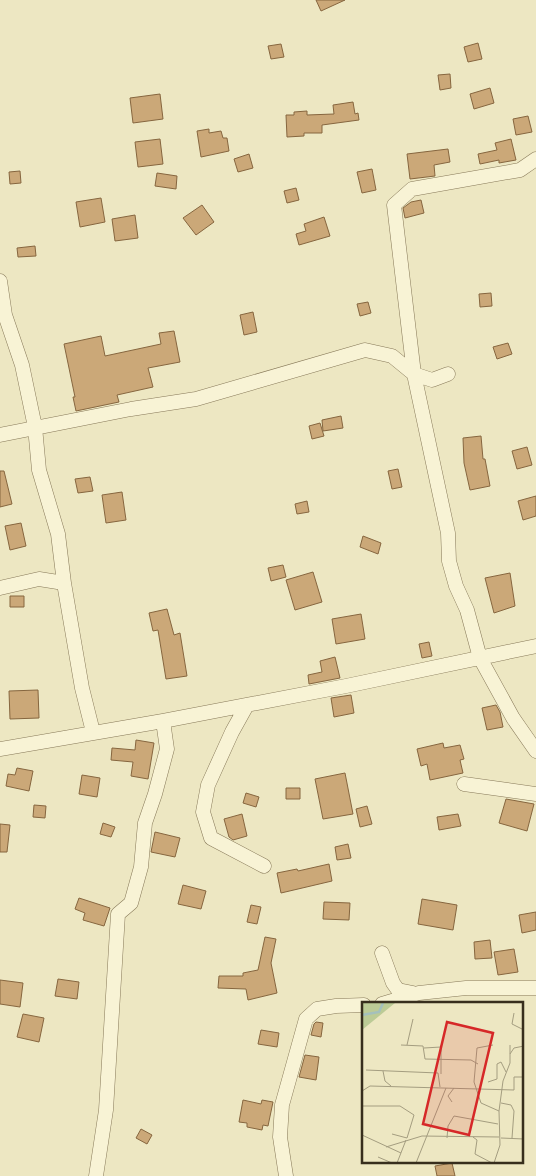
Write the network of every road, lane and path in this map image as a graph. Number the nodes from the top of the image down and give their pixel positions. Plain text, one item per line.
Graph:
1 (536, 159) edge
2 (0, 282) edge
3 (414, 374) junction
4 (448, 374) dead end
5 (35, 427) junction
6 (0, 435) edge
7 (64, 583) junction
8 (0, 588) edge
9 (536, 646) edge
10 (480, 658) junction
11 (247, 705) junction
12 (163, 721) junction
13 (93, 732) junction
14 (0, 749) edge
15 (536, 751) edge
16 (464, 784) dead end
17 (536, 794) edge
18 (264, 866) dead end
19 (382, 952) dead end
20 (536, 988) edge
21 (419, 993) junction
22 (389, 1002) edge
23 (362, 1005) edge
24 (96, 1176) edge
25 (286, 1176) edge

1 - 3 street
2 - 5 street
3 - 4 street
3 - 5 street
3 - 10 street
5 - 6 street
5 - 7 street
7 - 8 street
7 - 13 street
9 - 10 street
10 - 11 street
10 - 15 street
11 - 12 street
11 - 18 street
12 - 13 street
12 - 24 street
13 - 14 street
16 - 17 street
19 - 21 street
20 - 21 street
21 - 22 street
23 - 25 street

